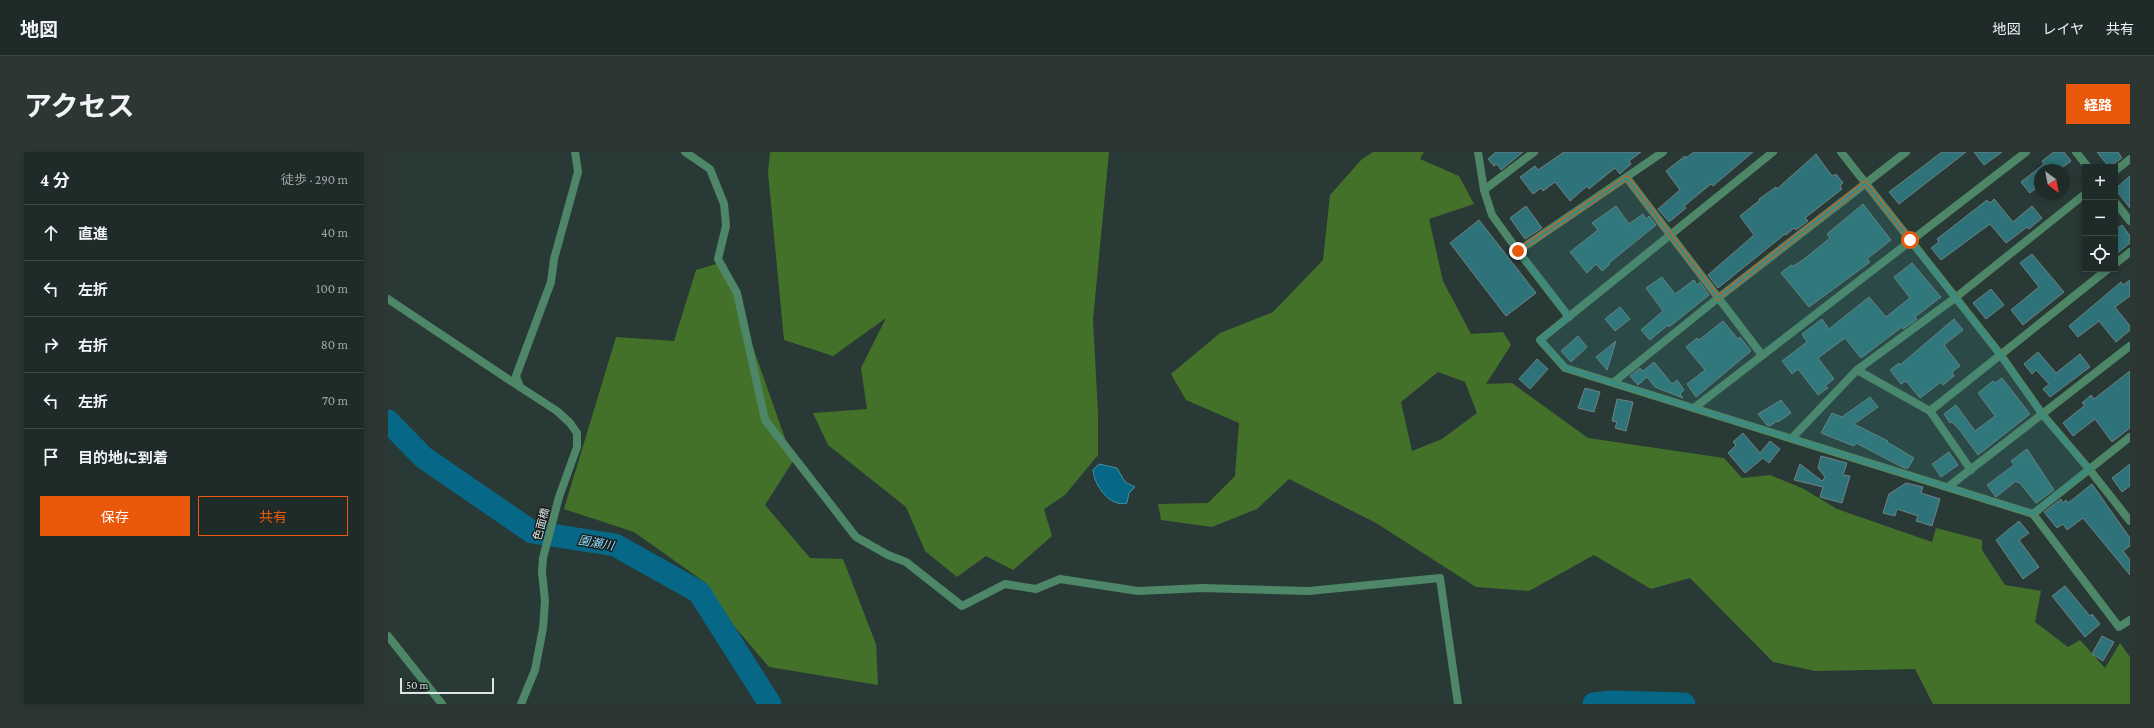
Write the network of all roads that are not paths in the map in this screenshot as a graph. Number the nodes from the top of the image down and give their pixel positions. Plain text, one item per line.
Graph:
1 (575, 152) edge
2 (685, 152) edge
3 (1478, 152) edge
4 (1534, 152) edge
5 (1664, 152) edge
6 (1773, 152) edge
7 (1841, 152) edge
8 (1906, 152) edge
9 (2026, 152) edge
10 (2076, 152) edge
11 (2130, 159) edge
12 (2086, 164) edge
13 (2118, 169) edge
14 (1627, 178) junction
15 (1865, 183) junction
16 (1484, 190) junction
17 (2082, 196) edge
18 (2118, 206) edge
19 (2130, 221) edge
20 (1670, 236) junction
21 (1910, 240) junction
22 (1518, 251) junction
23 (2130, 252) edge
24 (2118, 262) edge
25 (2104, 272) edge
26 (1718, 298) junction
27 (1955, 298) junction
28 (388, 299) edge
29 (1569, 317) junction
30 (2130, 346) edge
31 (2000, 354) junction
32 (1762, 355) junction
33 (1857, 370) junction
34 (1614, 382) junction
35 (520, 387) junction
36 (1694, 408) junction
37 (1930, 411) junction
38 (2044, 415) junction
39 (2130, 437) edge
40 (1792, 438) junction
41 (2089, 469) junction
42 (1971, 470) junction
43 (1948, 488) junction
44 (2033, 514) junction
45 (2130, 521) edge
46 (2130, 620) edge
47 (388, 636) edge
48 (1457, 700) edge
49 (442, 704) edge
50 (521, 704) edge

1 - 35 street
2 - 48 street
3 - 16 street
4 - 16 street
5 - 14 street
6 - 20 street
7 - 15 street
8 - 15 street
9 - 21 street
10 - 12 street
11 - 13 street
14 - 20 street
14 - 22 street
15 - 21 street
15 - 26 street
16 - 22 street
17 - 27 street
18 - 19 street
20 - 26 street
20 - 29 street
21 - 27 street
21 - 32 street
22 - 29 street
23 - 24 street
25 - 31 street
26 - 32 street
26 - 34 street
27 - 31 street
27 - 33 street
28 - 35 street, 色面橋
29 - 34 street
30 - 38 street
31 - 37 street
31 - 38 street
32 - 36 street
33 - 37 street
33 - 40 street
34 - 36 street
35 - 50 street, 色面橋
36 - 40 street
37 - 42 street
38 - 41 street
38 - 42 street
39 - 41 street
40 - 43 street
41 - 44 street
41 - 45 street
42 - 43 street
43 - 44 street
44 - 46 street
47 - 49 street

